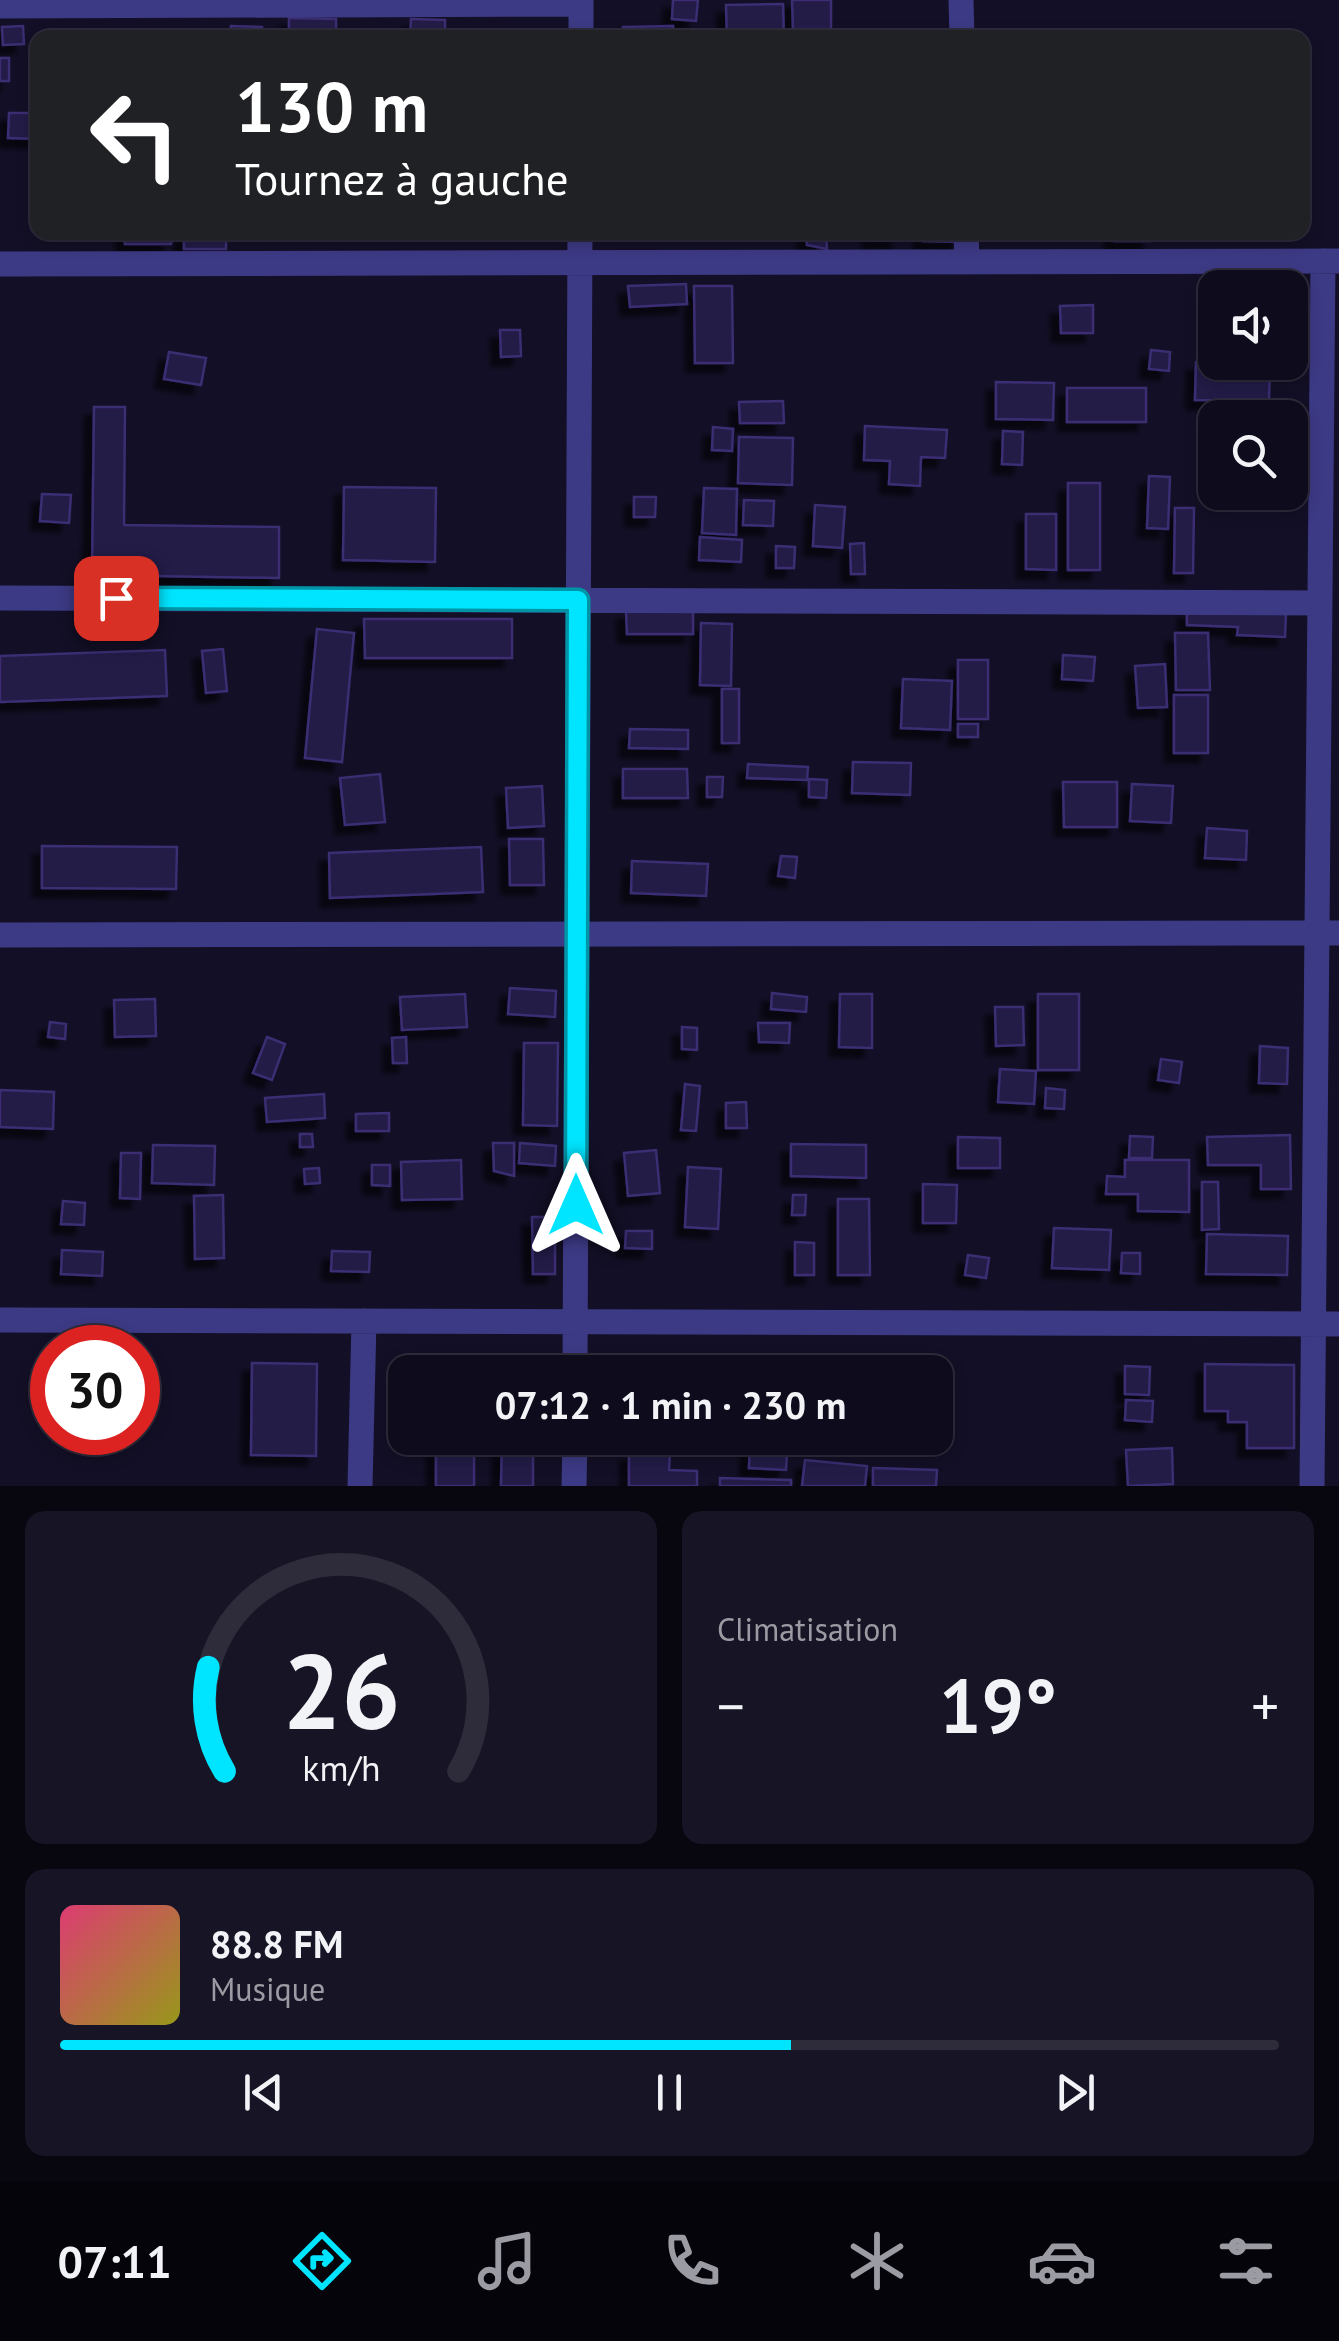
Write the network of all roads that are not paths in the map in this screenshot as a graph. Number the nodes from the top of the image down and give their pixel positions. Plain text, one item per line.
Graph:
1 (961, 0) edge
2 (581, 2) edge
3 (0, 6) edge
4 (581, 30) edge
5 (962, 30) edge
6 (580, 240) edge
7 (966, 240) edge
8 (1331, 261) edge
9 (967, 262) junction
10 (580, 263) junction
11 (0, 264) edge
12 (0, 598) edge
13 (578, 600) junction
14 (1320, 604) junction
15 (1328, 933) edge
16 (577, 934) junction
17 (0, 935) edge
18 (0, 1320) edge
19 (364, 1321) junction
20 (575, 1321) junction
21 (1326, 1324) edge
22 (575, 1355) edge
23 (574, 1455) edge
24 (360, 1486) edge
25 (574, 1486) edge
26 (1312, 1486) edge

1 - 5 street
2 - 3 street
2 - 4 street
6 - 10 street
7 - 9 street
8 - 9 street
8 - 14 street
9 - 10 street
10 - 11 street
10 - 13 street
12 - 13 street
13 - 14 street
13 - 16 street
14 - 15 street
15 - 16 street
15 - 21 street
16 - 17 street
16 - 20 street
18 - 19 street
19 - 20 street
19 - 24 street
20 - 21 street
20 - 22 street
21 - 26 street
23 - 25 street

